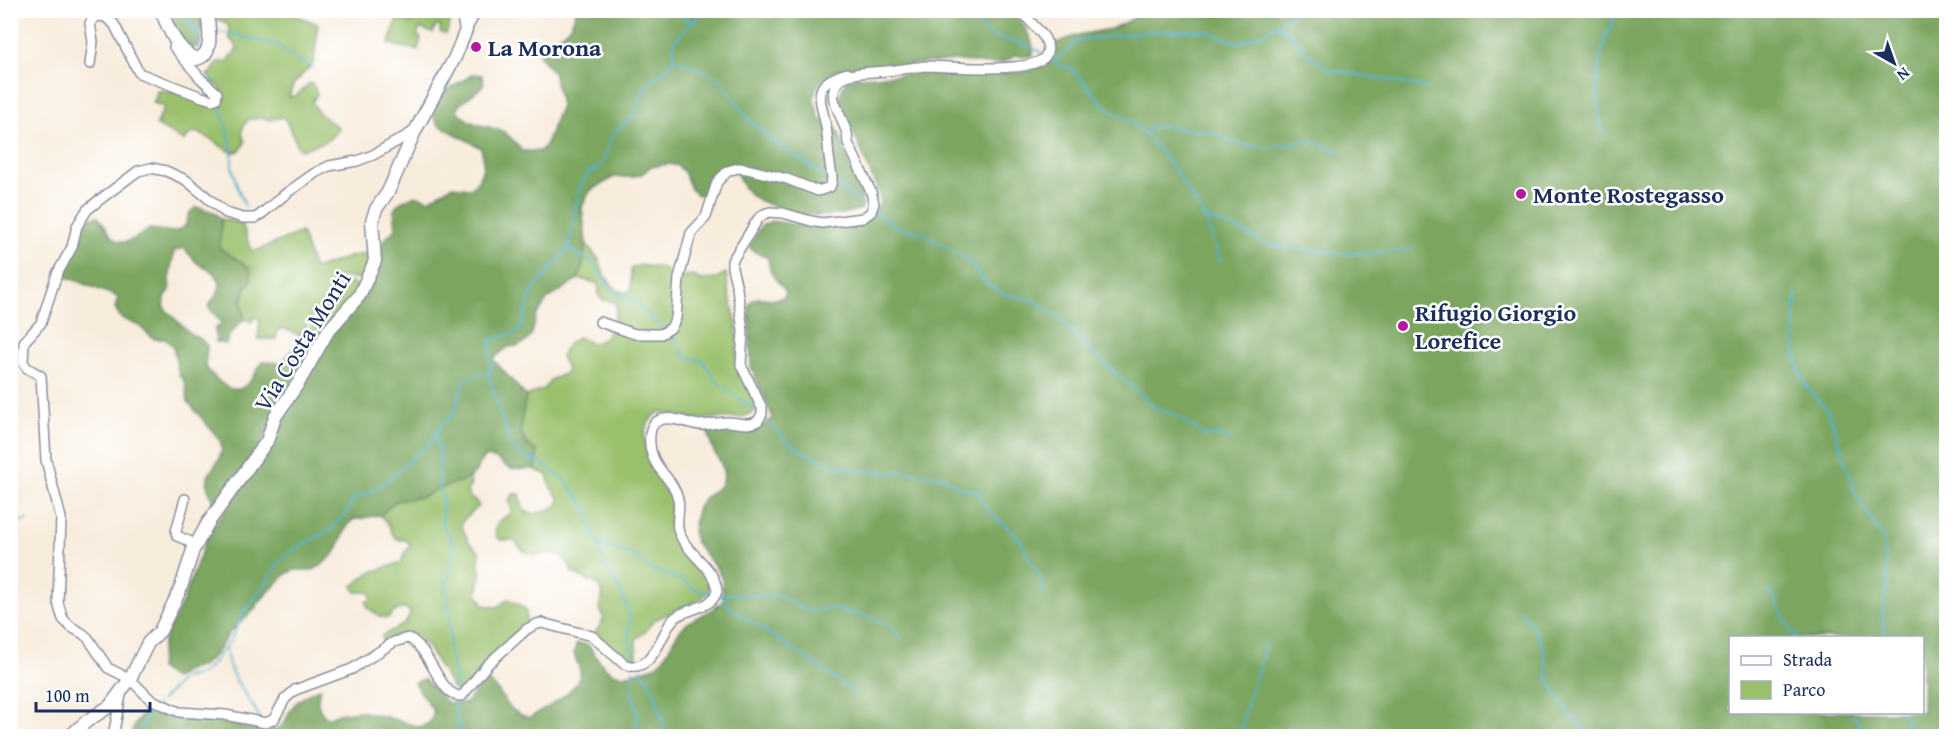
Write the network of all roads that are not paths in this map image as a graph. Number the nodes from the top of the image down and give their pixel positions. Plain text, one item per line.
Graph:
1 (207, 10) edge
2 (462, 10) edge
3 (477, 10) edge
4 (1022, 10) edge
5 (162, 15) edge
6 (465, 30) junction
7 (90, 64) dead end
8 (858, 71) junction
9 (415, 131) junction
10 (600, 322) dead end
11 (184, 499) dead end
12 (193, 550) junction
13 (130, 679) junction
14 (121, 691) junction
15 (70, 736) edge
16 (113, 736) edge

1 - 5 street
2 - 6 street, Via Costa Monti
3 - 6 street
4 - 8 street
5 - 7 street
6 - 9 street, Via Costa Monti
8 - 10 street
8 - 13 street
9 - 12 street, Via Costa Monti
9 - 13 street
11 - 12 street
12 - 13 street, Via Costa Monti
13 - 14 street, Via Costa Monti
14 - 15 street, Via Costa Monti
14 - 16 street

